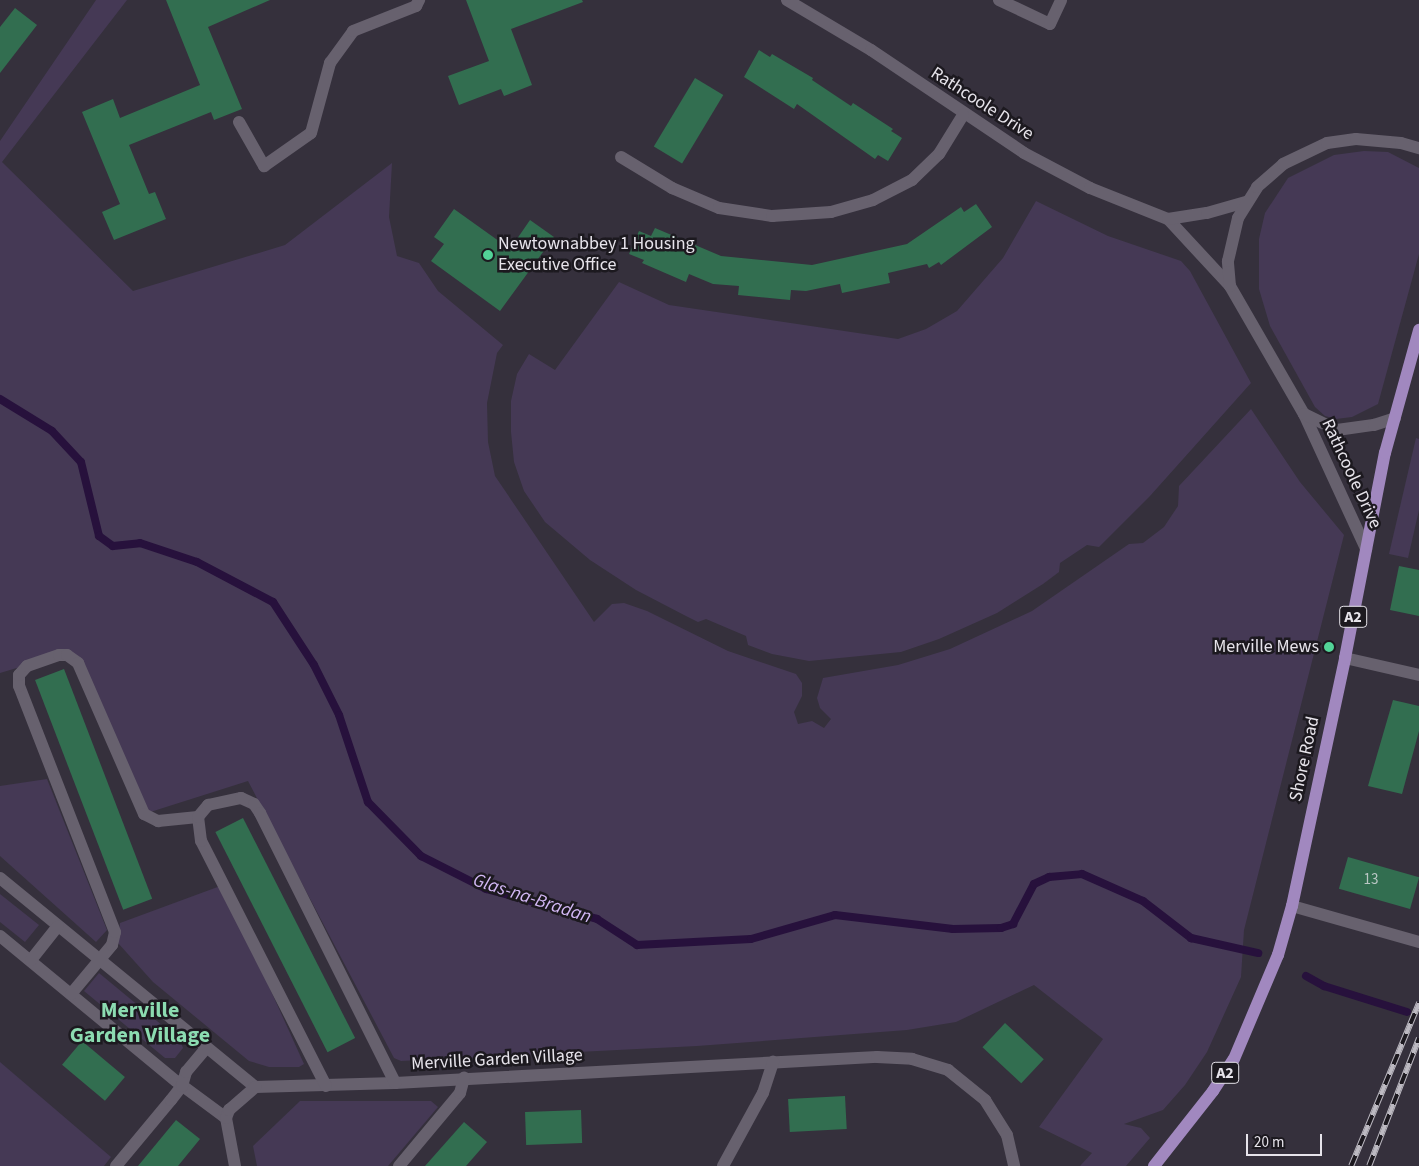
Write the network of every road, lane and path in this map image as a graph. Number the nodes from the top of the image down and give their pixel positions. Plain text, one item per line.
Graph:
1 (419, 0) edge
2 (787, 0) edge
3 (999, 0) edge
4 (1061, 0) edge
5 (964, 115) junction
6 (239, 122) dead end
7 (1419, 148) edge
8 (621, 157) dead end
9 (1246, 202) junction
10 (1168, 219) junction
11 (1230, 286) junction
12 (1419, 330) edge
13 (1304, 414) junction
14 (1395, 418) junction
15 (1366, 549) junction
16 (1345, 658) junction
17 (1419, 675) edge
18 (198, 817) junction
19 (0, 878) edge
20 (1292, 906) junction
21 (58, 926) junction
22 (0, 937) edge
23 (1419, 942) edge
24 (31, 960) junction
25 (99, 960) junction
26 (71, 994) junction
27 (206, 1049) junction
28 (773, 1062) junction
29 (464, 1078) junction
30 (395, 1083) junction
31 (182, 1086) junction
32 (326, 1086) junction
33 (255, 1087) junction
34 (226, 1118) junction
35 (116, 1166) edge
36 (235, 1166) edge
37 (399, 1166) edge
38 (723, 1166) edge
39 (1014, 1166) edge
40 (1154, 1166) edge

1 - 6 street
2 - 5 street, Rathcoole Drive
3 - 4 street
5 - 8 street
5 - 10 street, Rathcoole Drive
7 - 9 street, Rathcoole Drive
9 - 10 street
9 - 11 street, Rathcoole Drive
10 - 11 street, Rathcoole Drive
11 - 13 street, Rathcoole Drive
12 - 14 main road, Shore Road / A2
13 - 14 street, Rathcoole Drive
13 - 15 street, Rathcoole Drive
14 - 15 main road, Shore Road / A2
15 - 16 main road, Shore Road / A2
16 - 17 street
16 - 20 main road, Shore Road / A2
18 - 25 street
18 - 30 street
18 - 32 street
19 - 21 street
20 - 23 street
20 - 40 main road, Shore Road / A2
21 - 24 street
21 - 25 street
22 - 24 street
24 - 26 street
25 - 26 street
25 - 27 street
26 - 31 street
27 - 31 street
27 - 33 street
28 - 29 street, Merville Garden Village
28 - 38 street
28 - 39 street, Merville Garden Village
29 - 30 street, Merville Garden Village
29 - 37 street
30 - 32 street, Merville Garden Village
31 - 34 street
31 - 35 street
32 - 33 street, Merville Garden Village
33 - 34 street
34 - 36 street

